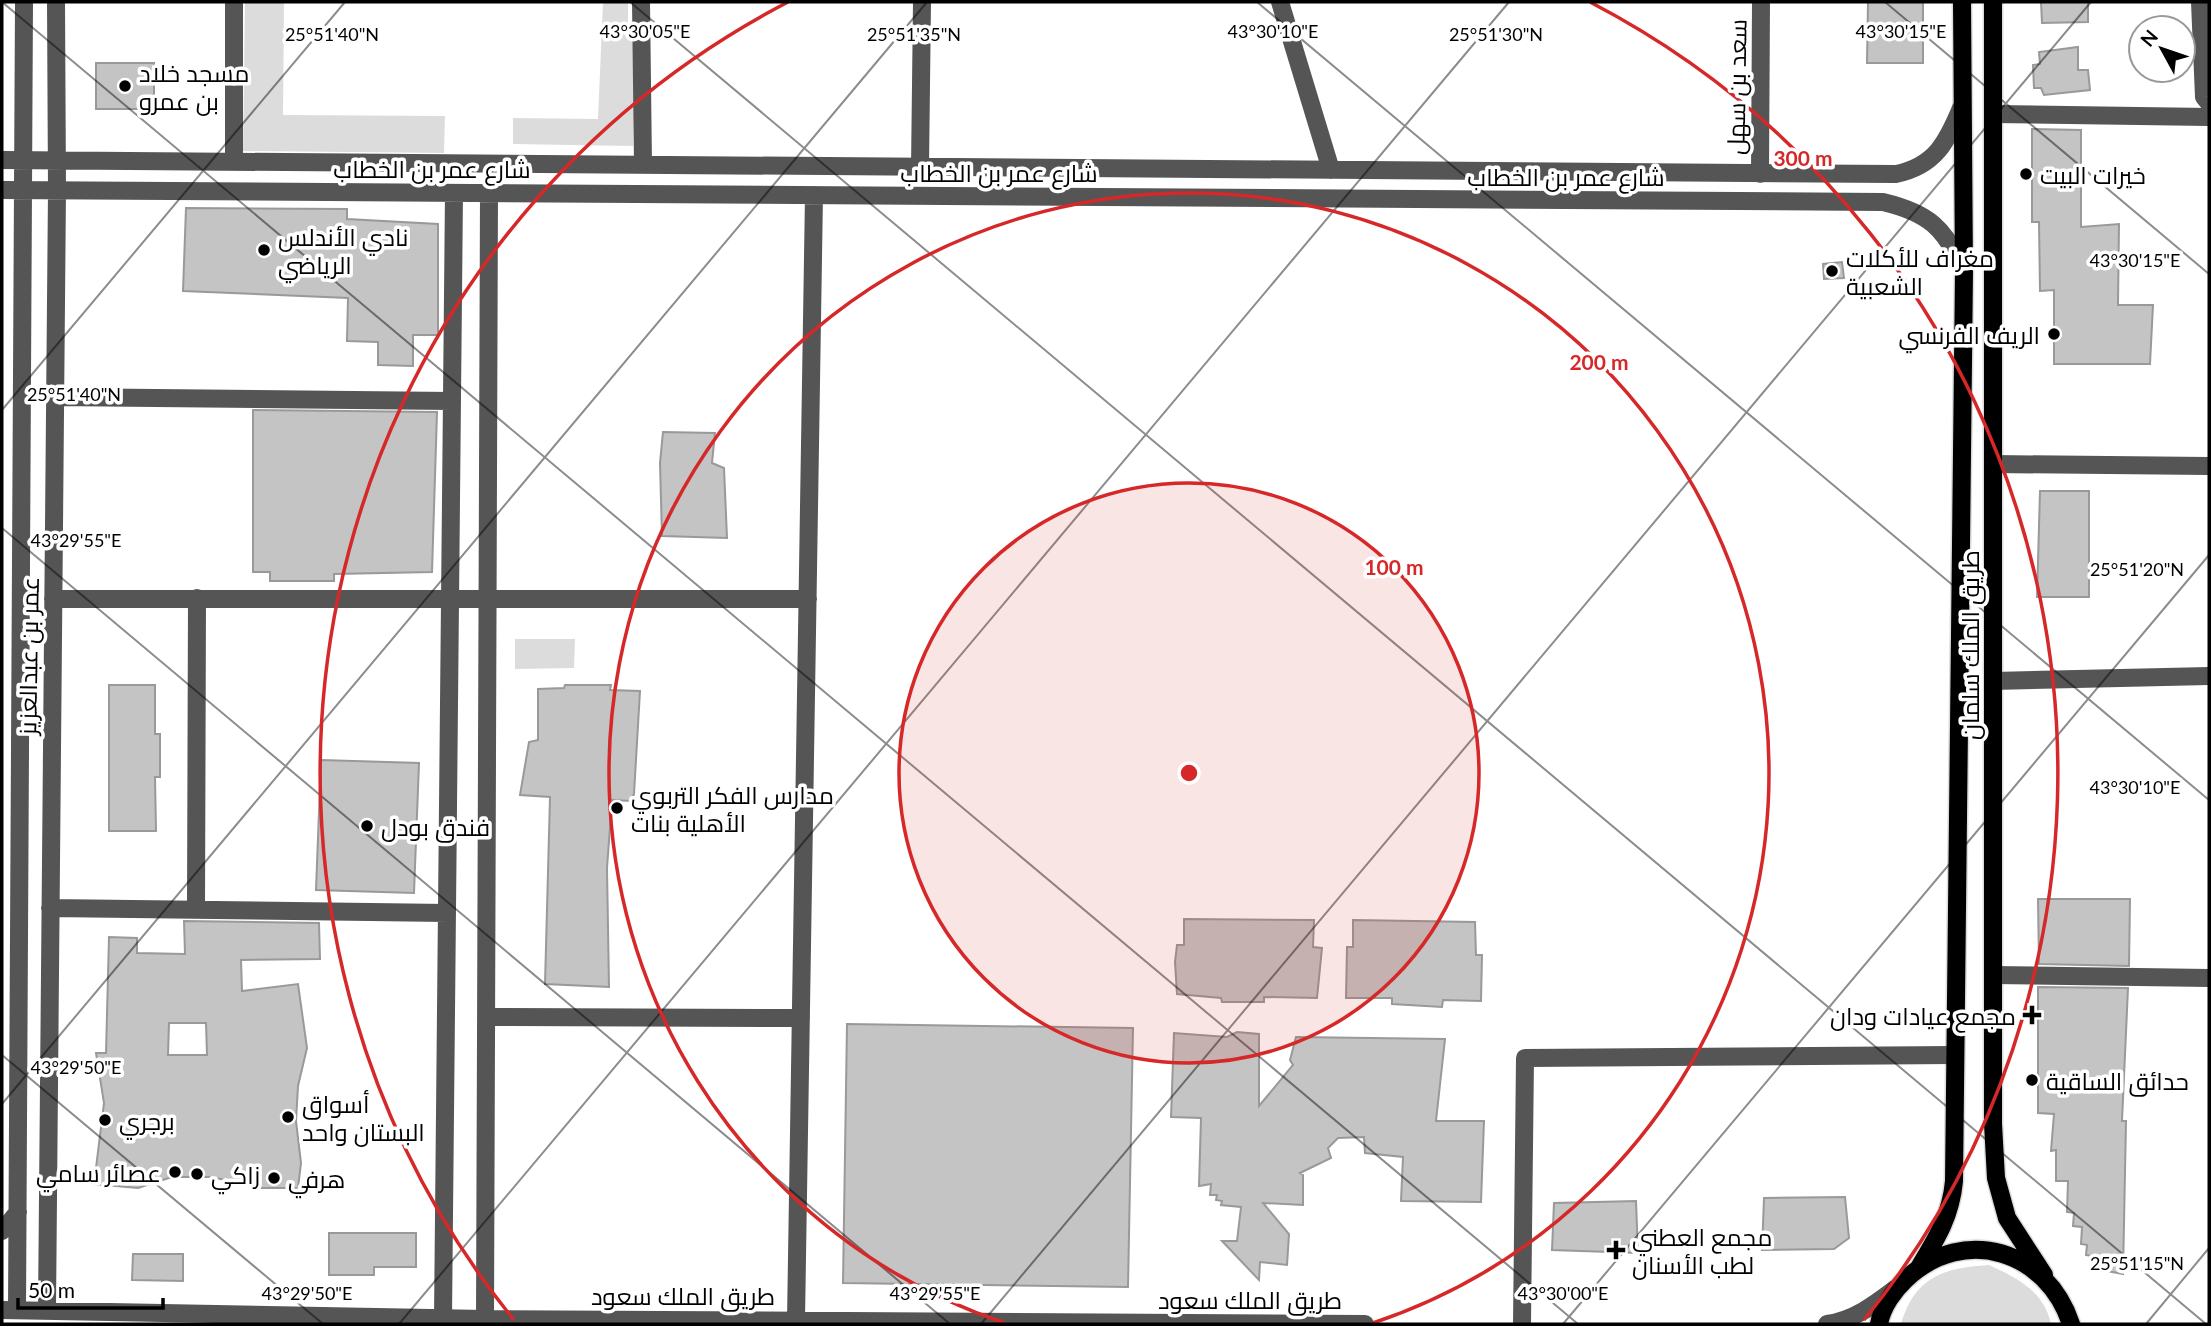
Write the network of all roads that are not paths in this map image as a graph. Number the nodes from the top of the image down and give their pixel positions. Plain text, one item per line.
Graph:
1 (24, 2) edge
2 (55, 2) edge
3 (234, 2) edge
4 (641, 2) edge
5 (922, 2) edge
6 (1280, 2) edge
7 (1762, 2) edge
8 (1962, 2) edge
9 (1993, 2) edge
10 (2200, 2) edge
11 (2209, 103) edge
12 (1961, 108) junction
13 (1993, 114) junction
14 (2209, 117) edge
15 (2, 160) edge
16 (25, 160) junction
17 (57, 161) junction
18 (234, 162) junction
19 (643, 165) junction
20 (920, 167) junction
21 (1331, 170) junction
22 (1760, 174) junction
23 (2, 190) edge
24 (25, 190) junction
25 (57, 190) junction
26 (454, 193) junction
27 (489, 193) junction
28 (814, 195) junction
29 (1964, 271) junction
30 (55, 397) junction
31 (452, 401) junction
32 (1993, 464) junction
33 (2209, 466) edge
34 (53, 598) junction
35 (197, 598) junction
36 (489, 598) junction
37 (450, 599) junction
38 (808, 599) junction
39 (2209, 676) edge
40 (1993, 681) junction
41 (50, 908) junction
42 (196, 910) junction
43 (447, 913) junction
44 (11, 948) edge
45 (1993, 975) junction
46 (2209, 978) edge
47 (486, 1017) junction
48 (801, 1018) junction
49 (1955, 1055) junction
50 (10, 1080) edge
51 (18, 1212) junction
52 (2, 1231) edge
53 (1920, 1266) junction
54 (2044, 1276) junction
55 (1895, 1289) junction
56 (2064, 1302) junction
57 (10, 1310) edge
58 (47, 1310) junction
59 (796, 1320) junction
60 (444, 1321) edge
61 (484, 1322) edge
62 (1365, 1324) edge
63 (1522, 1324) edge
64 (1827, 1324) edge
65 (1879, 1324) edge
66 (2071, 1324) edge
67 (2078, 1324) edge

1 - 16 street, عمر بن عبدالعزيز
2 - 17 street, عمر بن عبدالعزيز
3 - 18 street
4 - 19 street
5 - 20 street
6 - 21 street
7 - 22 street, سعد بن سهل
8 - 12 main road, طريق الملك سلمان
9 - 13 main road, طريق الملك سلمان
10 - 11 street
12 - 22 street, شارع عمر بن الخطاب
12 - 29 main road, طريق الملك سلمان
13 - 14 street
13 - 32 main road, طريق الملك سلمان
15 - 16 street, شارع عمر بن الخطاب
16 - 17 street, شارع عمر بن الخطاب
16 - 24 street, عمر بن عبدالعزيز
17 - 18 street, شارع عمر بن الخطاب
17 - 25 street, عمر بن عبدالعزيز
18 - 19 street, شارع عمر بن الخطاب
19 - 20 street, شارع عمر بن الخطاب
20 - 21 street, شارع عمر بن الخطاب
21 - 22 street, شارع عمر بن الخطاب
23 - 24 street, شارع عمر بن الخطاب
24 - 25 street, شارع عمر بن الخطاب
24 - 44 street, عمر بن عبدالعزيز
25 - 26 street, شارع عمر بن الخطاب
25 - 30 street, عمر بن عبدالعزيز
26 - 27 street, شارع عمر بن الخطاب
26 - 31 street
27 - 28 street, شارع عمر بن الخطاب
27 - 36 street
28 - 29 street, شارع عمر بن الخطاب
28 - 38 street
29 - 49 main road, طريق الملك سلمان
30 - 31 street
30 - 34 street, عمر بن عبدالعزيز
31 - 37 street
32 - 33 street
32 - 40 main road, طريق الملك سلمان
34 - 35 street
34 - 41 street, عمر بن عبدالعزيز
35 - 37 street
35 - 42 street
36 - 37 street
36 - 38 street
36 - 47 street
37 - 43 street
38 - 48 street
39 - 40 street
40 - 45 main road, طريق الملك سلمان
41 - 42 street
41 - 58 street, عمر بن عبدالعزيز
42 - 43 street
43 - 60 street
44 - 50 street, عمر بن عبدالعزيز
45 - 46 street
45 - 54 main road, طريق الملك سلمان
47 - 48 street
47 - 61 street
48 - 59 street
49 - 53 main road, طريق الملك سلمان
49 - 63 street
50 - 51 street, عمر بن عبدالعزيز
51 - 52 street
51 - 57 street, عمر بن عبدالعزيز
53 - 54 main road
53 - 55 main road
54 - 56 main road
55 - 64 street
55 - 65 main road
56 - 66 main road
56 - 67 street
57 - 58 street, طريق الملك سعود
58 - 60 street, طريق الملك سعود
59 - 61 street, طريق الملك سعود
59 - 62 street, طريق الملك سعود
60 - 61 street, طريق الملك سعود

